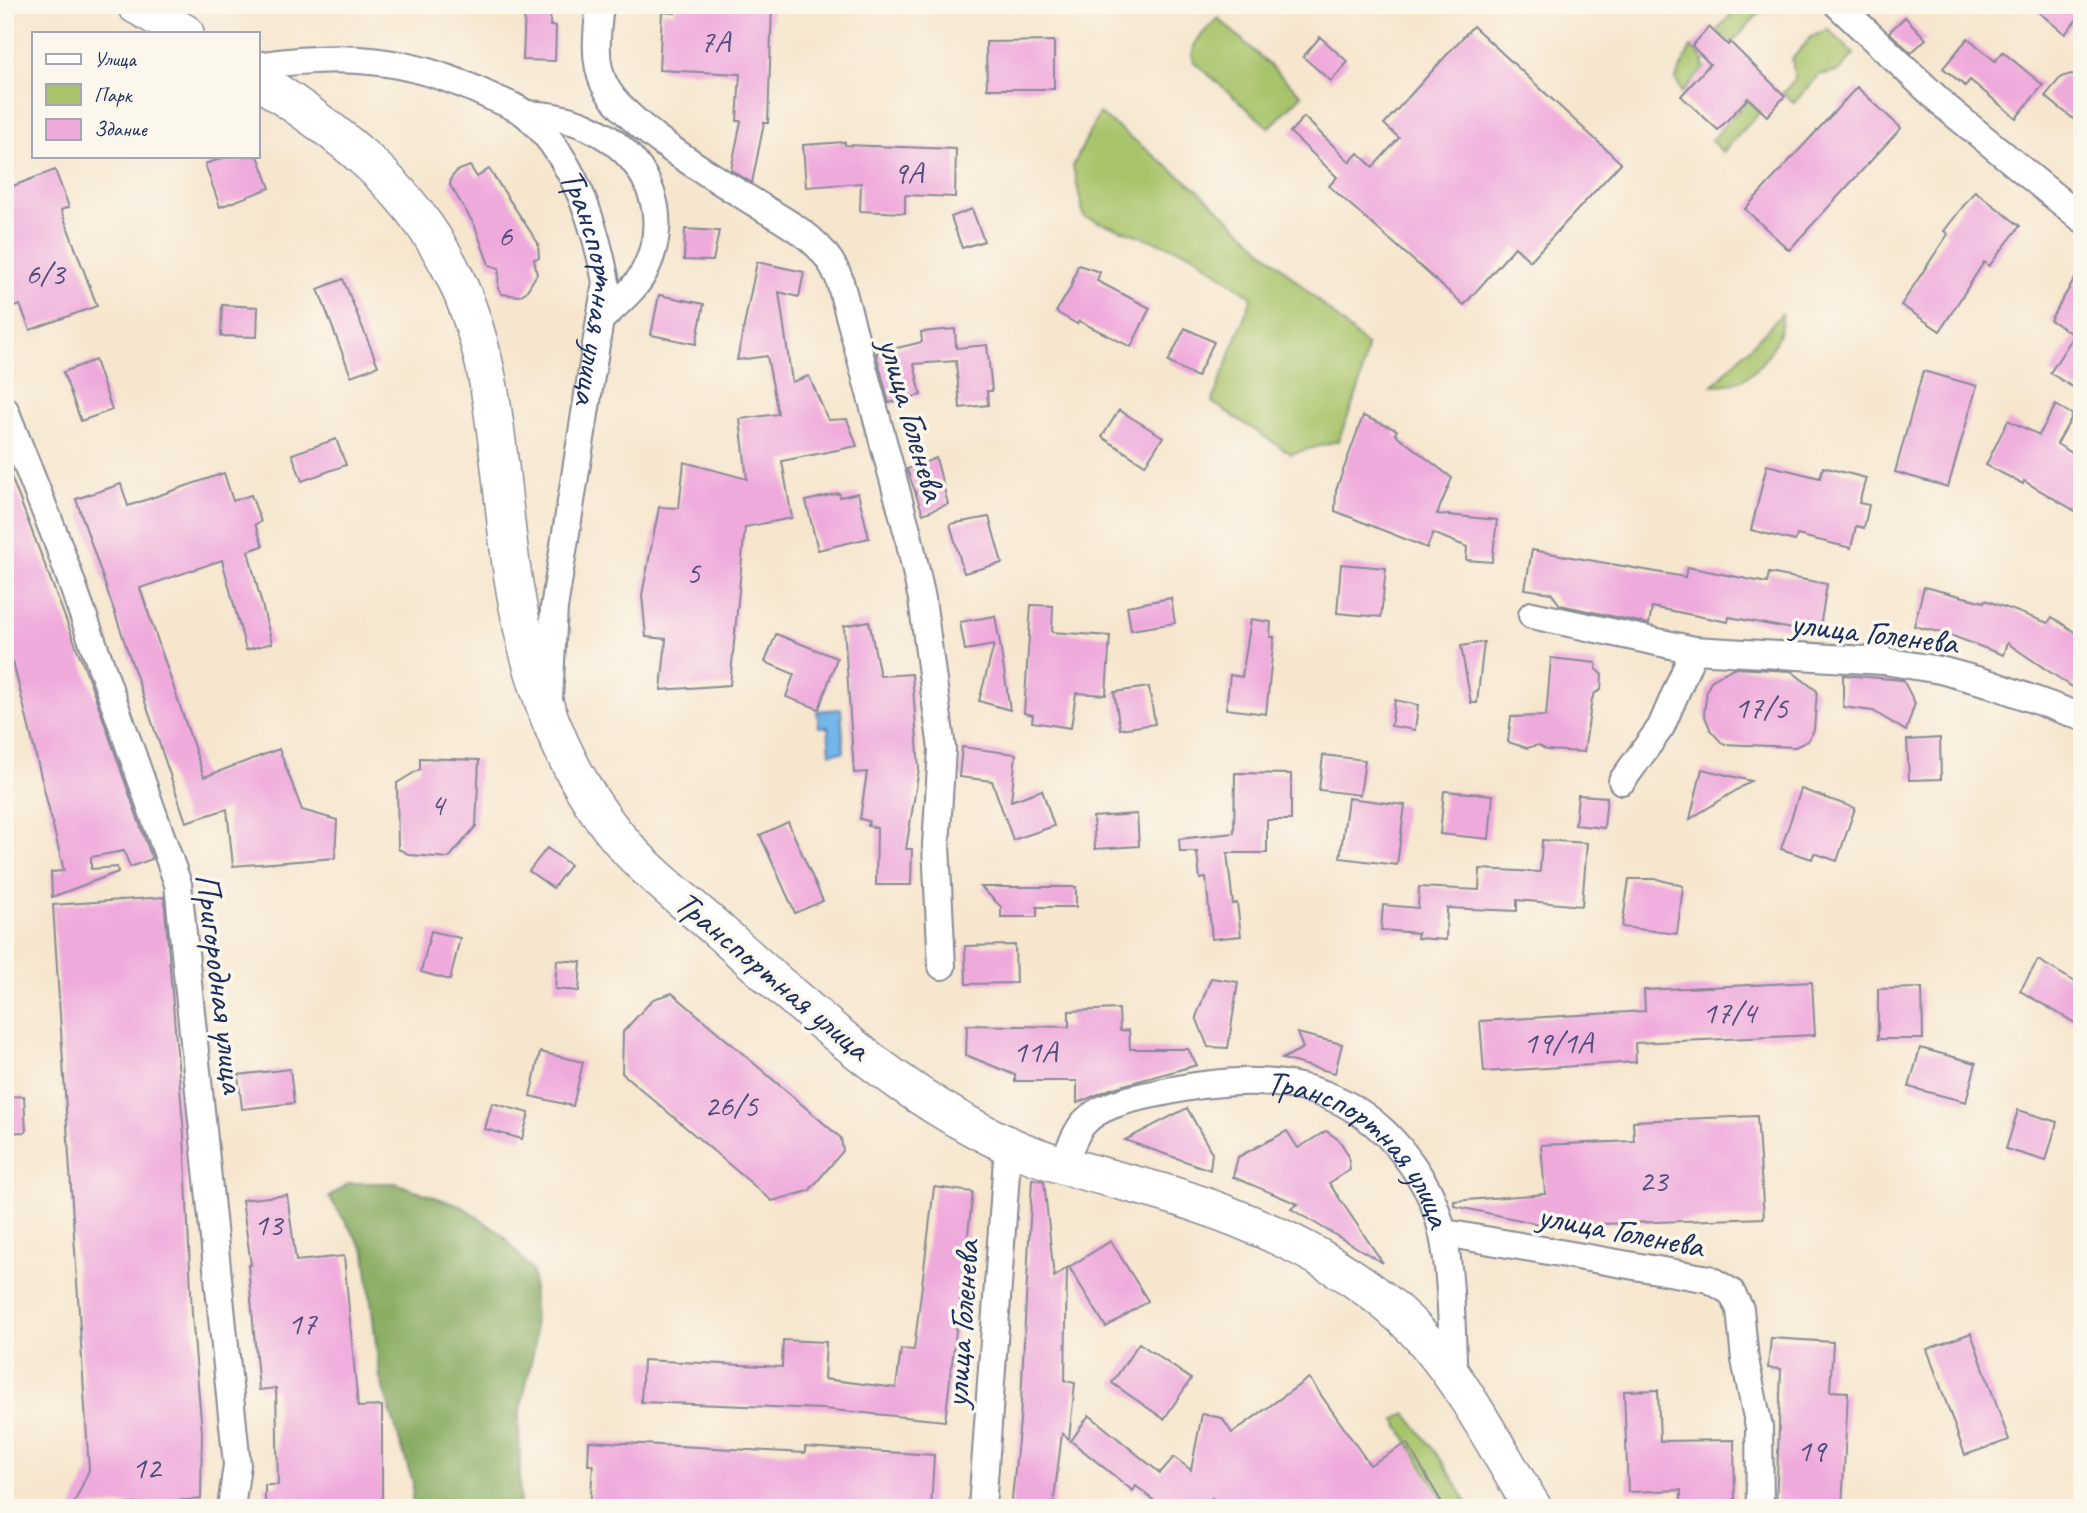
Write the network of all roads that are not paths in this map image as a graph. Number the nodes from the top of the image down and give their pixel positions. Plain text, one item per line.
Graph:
1 (136, 5) edge
2 (600, 5) edge
3 (1838, 5) edge
4 (183, 32) edge
5 (259, 66) edge
6 (259, 80) edge
7 (526, 114) junction
8 (645, 128) junction
9 (646, 177) junction
10 (2082, 219) edge
11 (600, 320) junction
12 (5, 410) edge
13 (1532, 615) dead end
14 (1694, 650) junction
15 (549, 714) junction
16 (2082, 717) edge
17 (1622, 781) dead end
18 (942, 966) dead end
19 (1008, 1145) junction
20 (1063, 1163) junction
21 (1445, 1233) junction
22 (1454, 1379) junction
23 (231, 1508) edge
24 (982, 1508) edge
25 (1532, 1508) edge
26 (1760, 1508) edge

1 - 4 main road
2 - 8 street, улица Голенева
3 - 10 street
5 - 7 street, Транспортная улица
6 - 15 main road, Транспортная улица
7 - 9 street
7 - 11 street, Транспортная улица
8 - 9 street
8 - 18 street, улица Голенева
9 - 11 street
11 - 15 street, Транспортная улица
12 - 23 street, Пригородная улица
13 - 14 street, улица Голенева
14 - 16 street, улица Голенева
14 - 17 street
15 - 19 main road, Транспортная улица
19 - 20 main road, Транспортная улица
19 - 24 street, улица Голенева
20 - 21 street, Транспортная улица
20 - 22 main road, Транспортная улица
21 - 22 street, Транспортная улица
21 - 26 street, улица Голенева
22 - 25 main road, Транспортная улица

